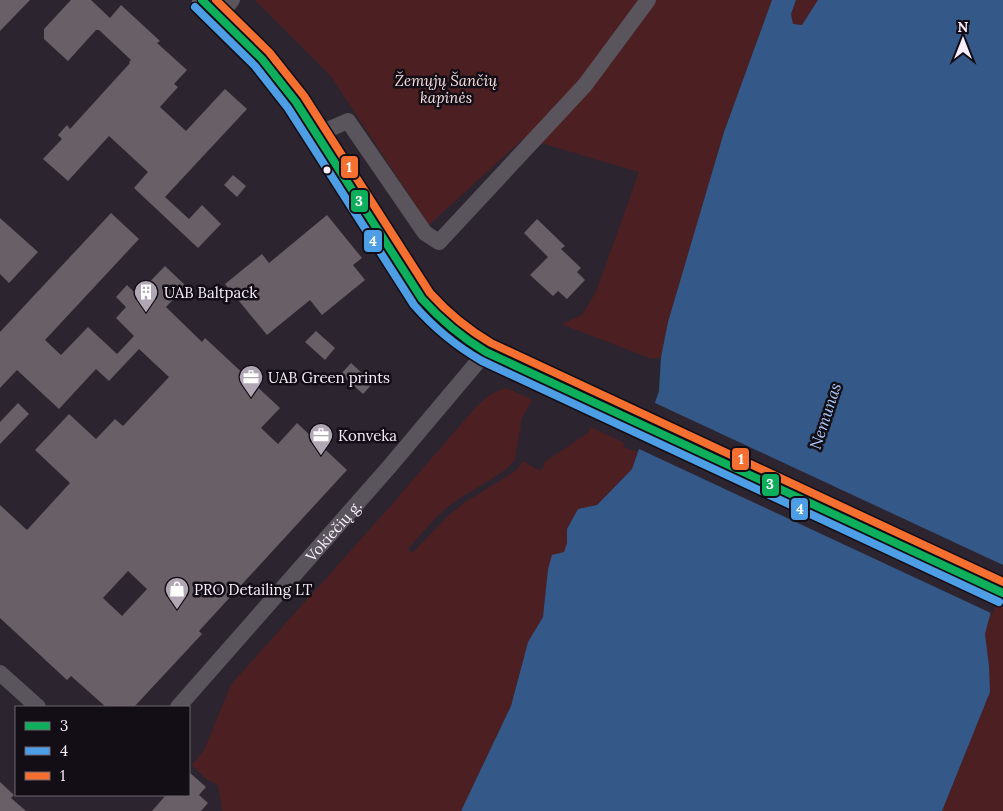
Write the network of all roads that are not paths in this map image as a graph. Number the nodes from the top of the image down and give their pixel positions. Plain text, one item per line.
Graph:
1 (202, 0) edge
2 (232, 0) edge
3 (648, 0) edge
4 (219, 17) junction
5 (318, 134) junction
6 (486, 352) junction
7 (1003, 593) edge
8 (0, 673) edge
9 (37, 706) edge
10 (179, 706) edge

1 - 4 main road
2 - 4 street
3 - 5 street
4 - 5 main road
5 - 6 main road
6 - 7 main road
6 - 10 street, Vokiečių g.
8 - 9 street

